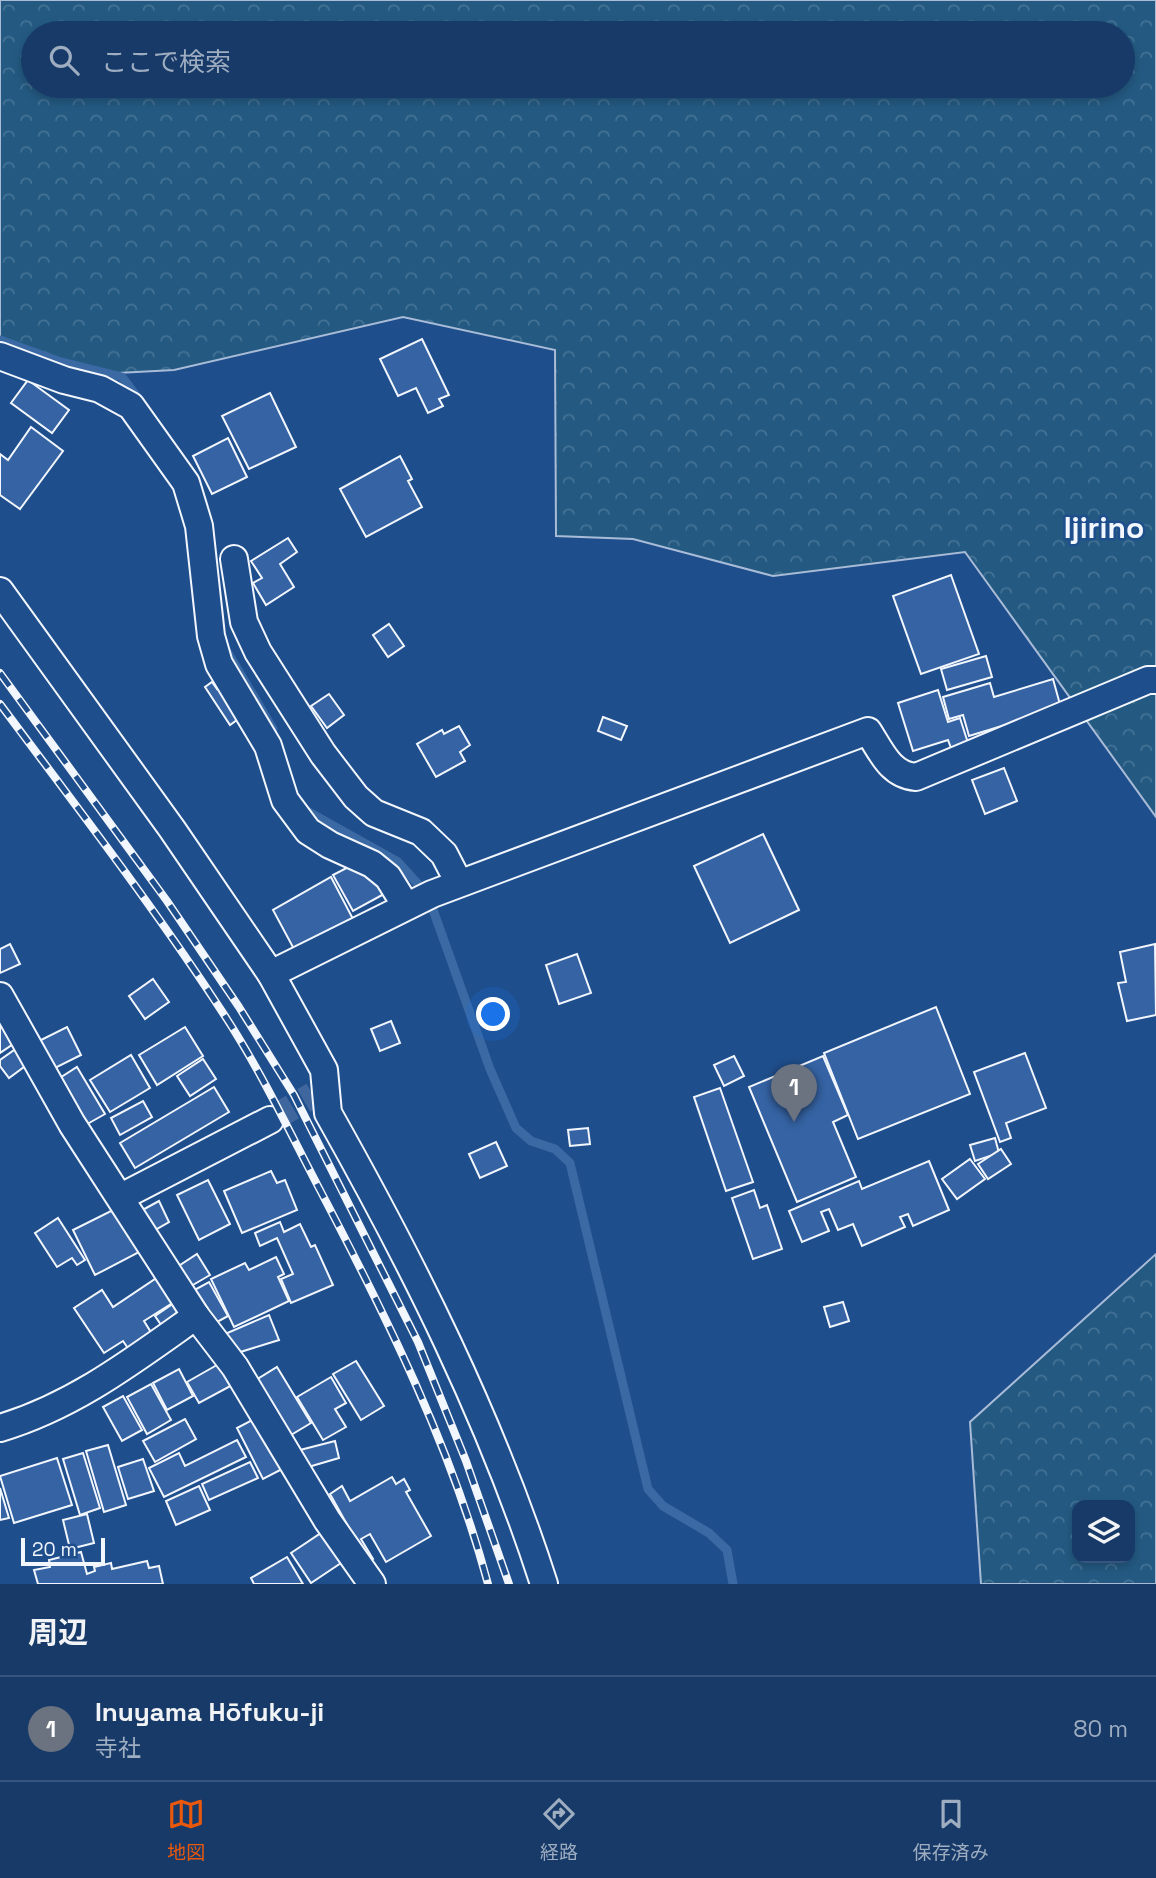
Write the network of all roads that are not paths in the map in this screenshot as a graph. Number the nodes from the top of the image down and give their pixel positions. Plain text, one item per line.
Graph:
1 (0, 356) edge
2 (234, 559) dead end
3 (0, 591) edge
4 (1156, 680) edge
5 (459, 883) junction
6 (420, 899) junction
7 (271, 974) junction
8 (0, 996) edge
9 (270, 1120) tunnel mouth
10 (121, 1197) junction
11 (196, 1316) junction
12 (0, 1428) edge
13 (372, 1584) edge
14 (544, 1584) edge

1 - 6 street
2 - 5 street
3 - 7 street
4 - 5 street
5 - 6 street
6 - 7 street
7 - 14 street
8 - 10 street
9 - 10 street
10 - 11 street
11 - 12 street
11 - 13 street

